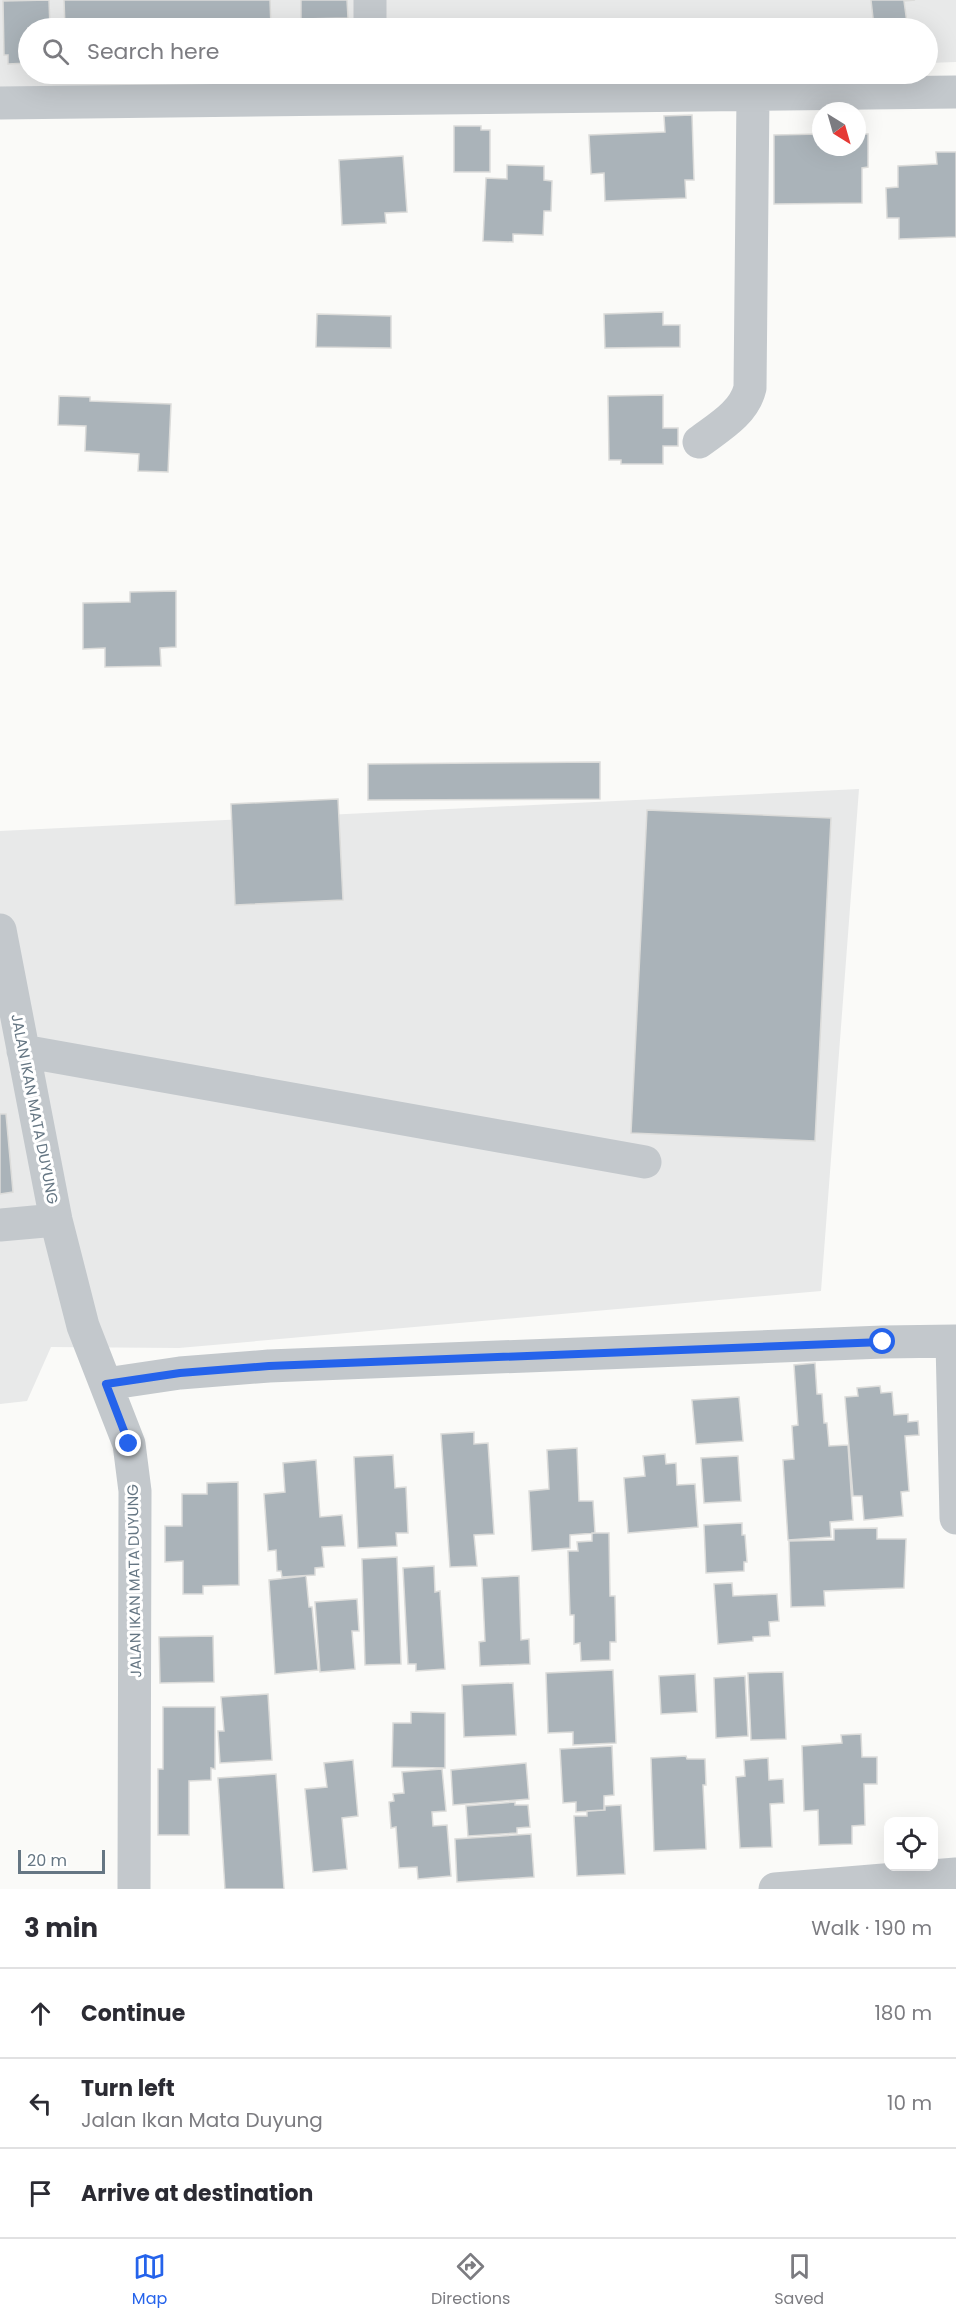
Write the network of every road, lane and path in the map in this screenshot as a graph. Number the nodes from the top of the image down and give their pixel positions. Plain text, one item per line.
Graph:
1 (370, 0) edge
2 (370, 18) edge
3 (371, 86) edge
4 (956, 92) edge
5 (753, 95) junction
6 (0, 103) edge
7 (699, 442) dead end
8 (0, 930) edge
9 (23, 1051) junction
10 (645, 1162) dead end
11 (56, 1220) junction
12 (0, 1225) edge
13 (954, 1341) edge
14 (106, 1384) junction
15 (956, 1518) edge
16 (956, 1874) edge
17 (134, 1889) edge
18 (775, 1889) edge

1 - 2 street
3 - 5 street
3 - 6 street
4 - 5 street
5 - 7 street
8 - 9 street, JALAN IKAN MATA DUYUNG
9 - 10 street
9 - 11 street, JALAN IKAN MATA DUYUNG
11 - 12 street
11 - 14 street, JALAN IKAN MATA DUYUNG
13 - 14 street
13 - 15 street
14 - 17 street, JALAN IKAN MATA DUYUNG
16 - 18 street

